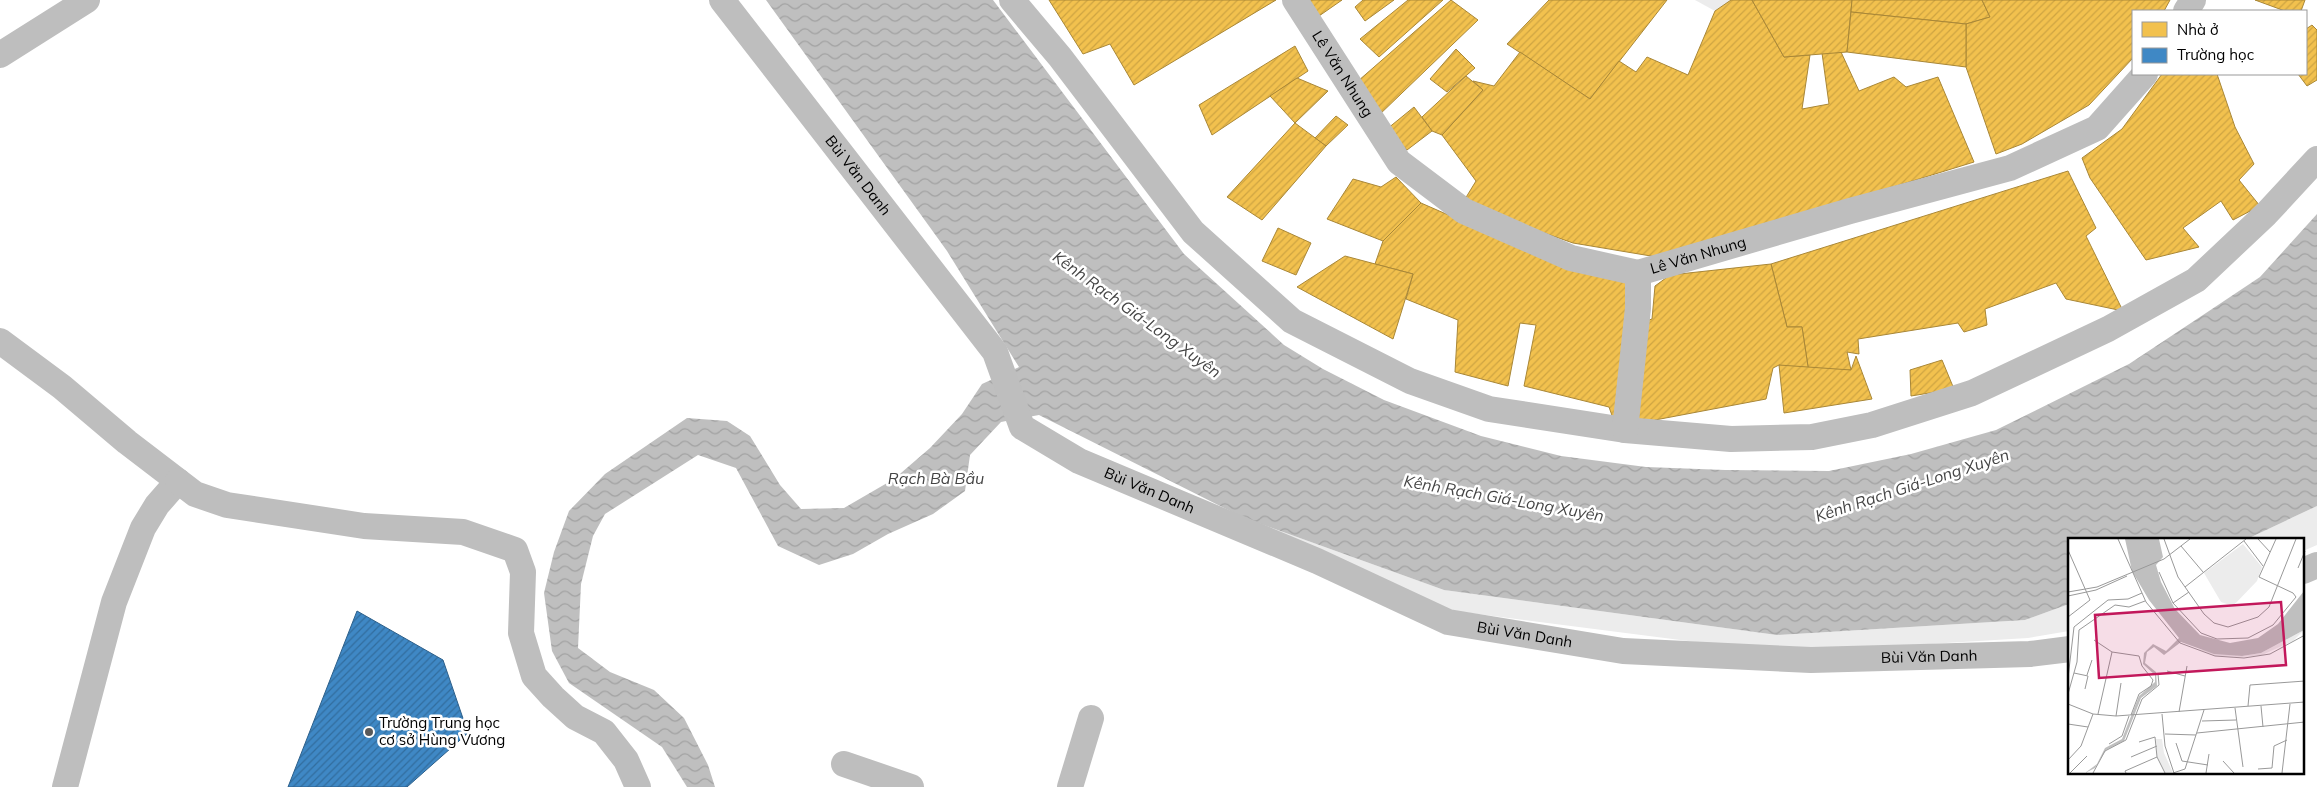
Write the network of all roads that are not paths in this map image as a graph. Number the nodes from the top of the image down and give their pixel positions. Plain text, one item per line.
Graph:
1 (86, 0) edge
2 (722, 0) edge
3 (1012, 0) edge
4 (1295, 0) edge
5 (0, 55) edge
6 (2144, 75) edge
7 (2317, 159) edge
8 (1638, 273) junction
9 (0, 342) edge
10 (1625, 430) junction
11 (178, 481) junction
12 (2317, 565) edge
13 (2304, 571) edge
14 (2068, 649) edge
15 (1091, 718) dead end
16 (844, 764) dead end
17 (65, 787) edge
18 (638, 787) edge
19 (911, 787) edge
20 (1070, 787) edge

1 - 5 street
2 - 14 street, Bùi Văn Danh
3 - 10 street
4 - 8 street, Lê Văn Nhung
6 - 8 street, Lê Văn Nhung
7 - 10 street
8 - 10 street
9 - 11 street
11 - 17 street
11 - 18 street
12 - 13 street
15 - 20 street
16 - 19 street

